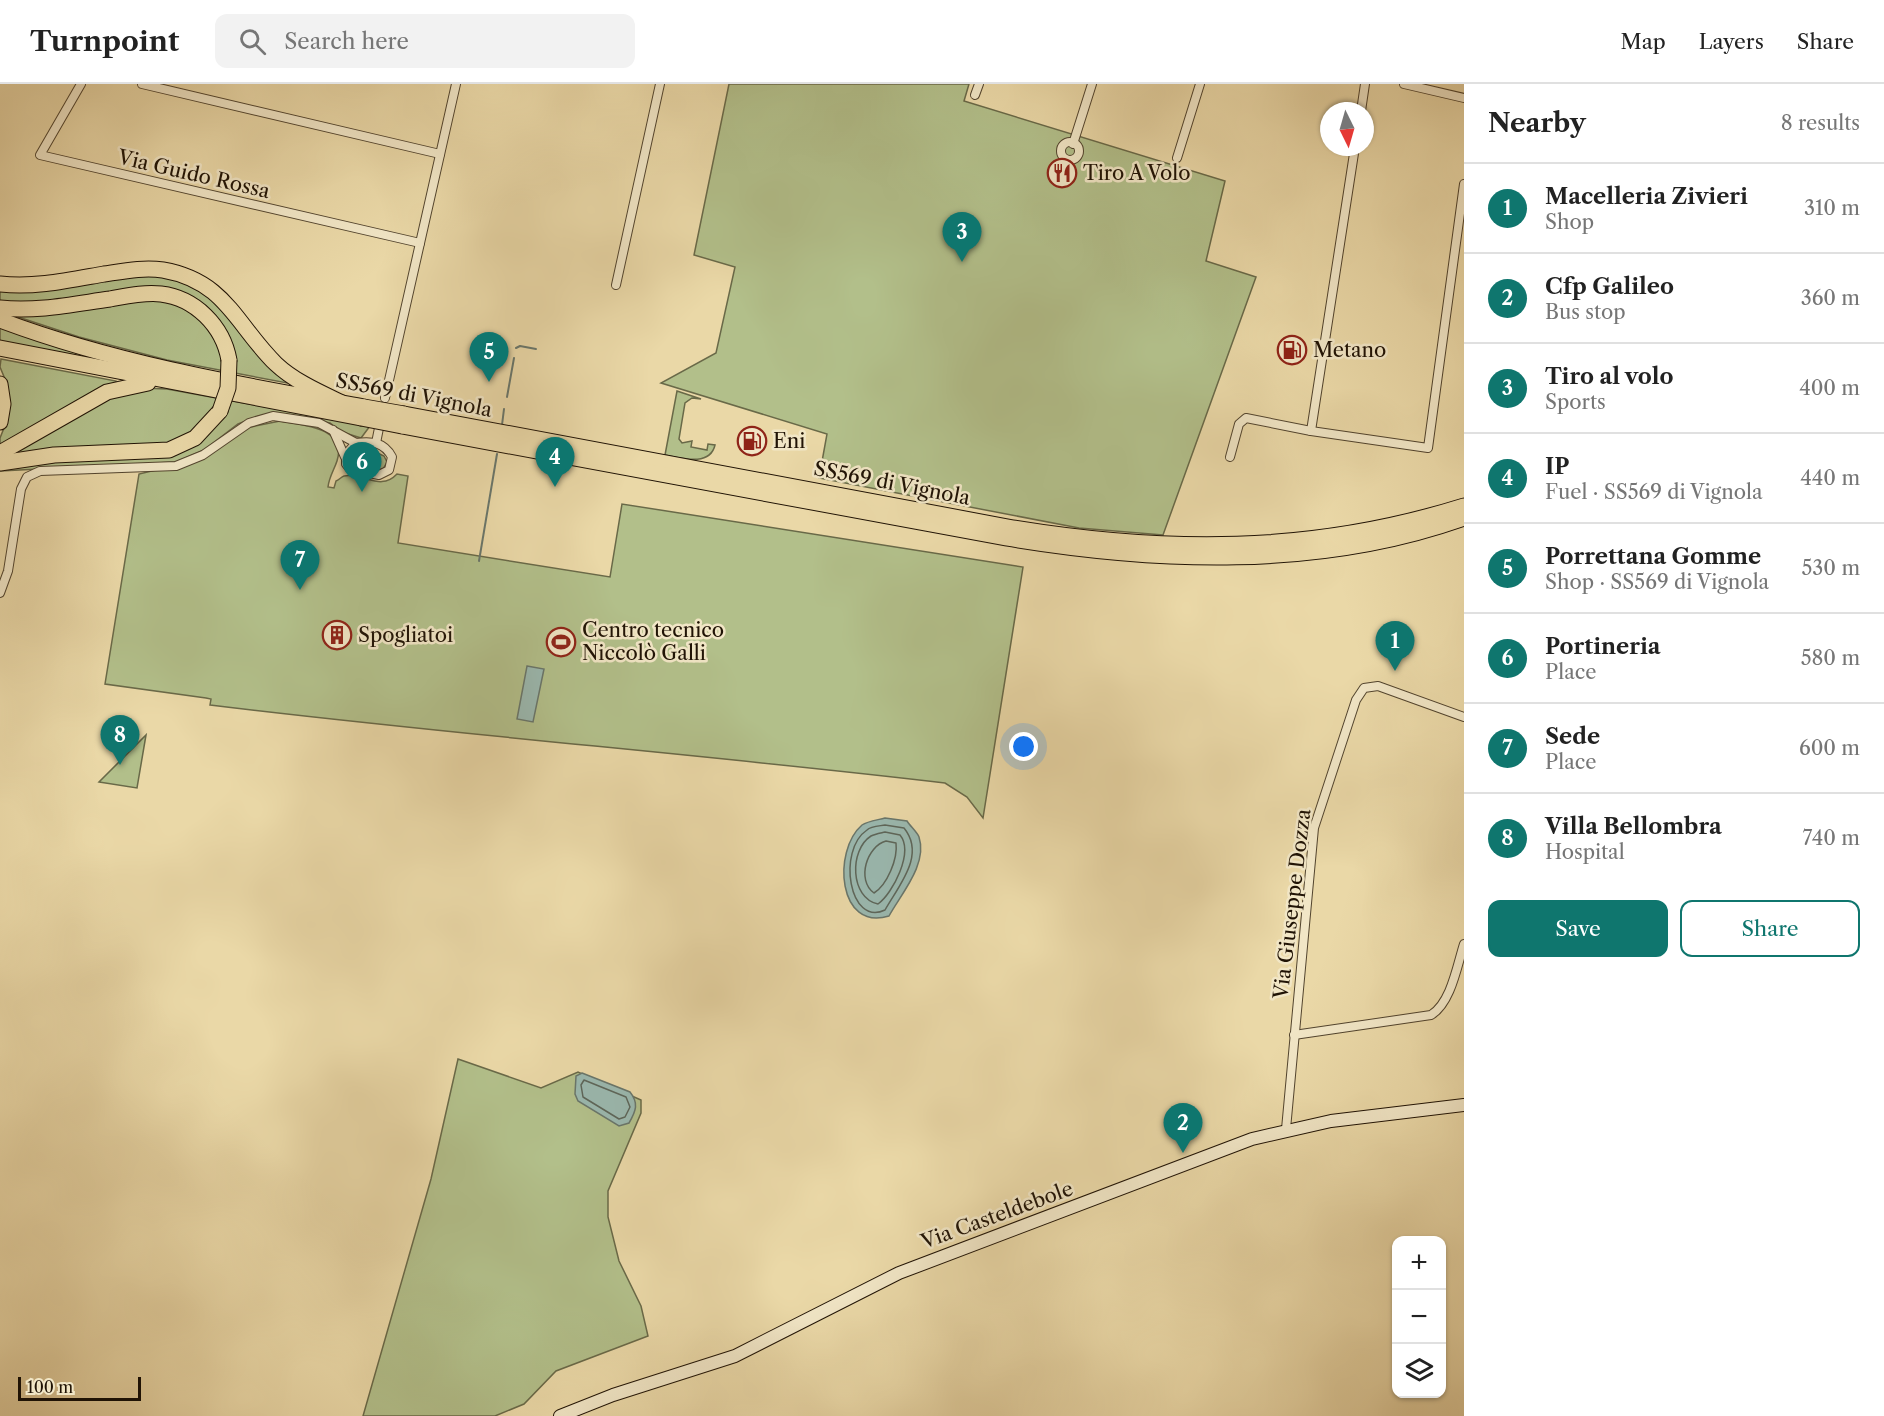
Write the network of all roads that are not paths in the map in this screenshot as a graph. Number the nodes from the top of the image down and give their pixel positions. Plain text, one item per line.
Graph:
1 (81, 84) edge
2 (142, 84) edge
3 (456, 84) edge
4 (660, 84) edge
5 (979, 84) edge
6 (1092, 84) edge
7 (1200, 84) edge
8 (1365, 84) edge
9 (1404, 84) edge
10 (975, 95) dead end
11 (1464, 98) edge
12 (1362, 102) edge
13 (1073, 144) dead end
14 (440, 154) junction
15 (1354, 156) edge
16 (1177, 158) dead end
17 (1464, 184) edge
18 (420, 243) junction
19 (0, 284) edge
20 (616, 285) dead end
21 (0, 308) edge
22 (0, 320) edge
23 (0, 348) edge
24 (0, 384) edge
25 (207, 389) junction
26 (385, 398) dead end
27 (342, 403) junction
28 (363, 412) junction
29 (403, 420) junction
30 (0, 422) edge
31 (331, 428) junction
32 (379, 428) dead end
33 (1311, 431) junction
34 (356, 442) junction
35 (376, 443) junction
36 (0, 453) edge
37 (1230, 457) dead end
38 (345, 458) junction
39 (0, 463) edge
40 (1464, 506) edge
41 (1464, 518) edge
42 (0, 593) edge
43 (1464, 717) edge
44 (1464, 944) edge
45 (1294, 1035) junction
46 (1464, 1105) edge
47 (1286, 1130) junction
48 (560, 1416) edge

1 - 18 street, Via Guido Rossa
2 - 14 street
3 - 14 street
4 - 20 street
5 - 10 street
6 - 13 street
7 - 16 street
8 - 12 street
9 - 11 street
14 - 18 street
15 - 33 street
17 - 33 street
18 - 26 street
19 - 27 highway
21 - 39 highway, bridge
22 - 27 highway, SS569 di Vignola
23 - 25 highway, SS569 di Vignola
24 - 30 highway
25 - 28 highway, SS569 di Vignola
25 - 36 highway
27 - 28 highway, SS569 di Vignola
28 - 29 highway, SS569 di Vignola, bridge
29 - 40 highway, SS569 di Vignola
29 - 41 highway, SS569 di Vignola
31 - 34 street
31 - 38 street
31 - 42 street
32 - 35 street
33 - 37 street
34 - 35 street
34 - 38 street
35 - 38 street
43 - 45 street, Via Giuseppe Dozza
44 - 45 street
45 - 47 street, Via Giuseppe Dozza
46 - 47 street, Via Casteldebole
47 - 48 street, Via Casteldebole

